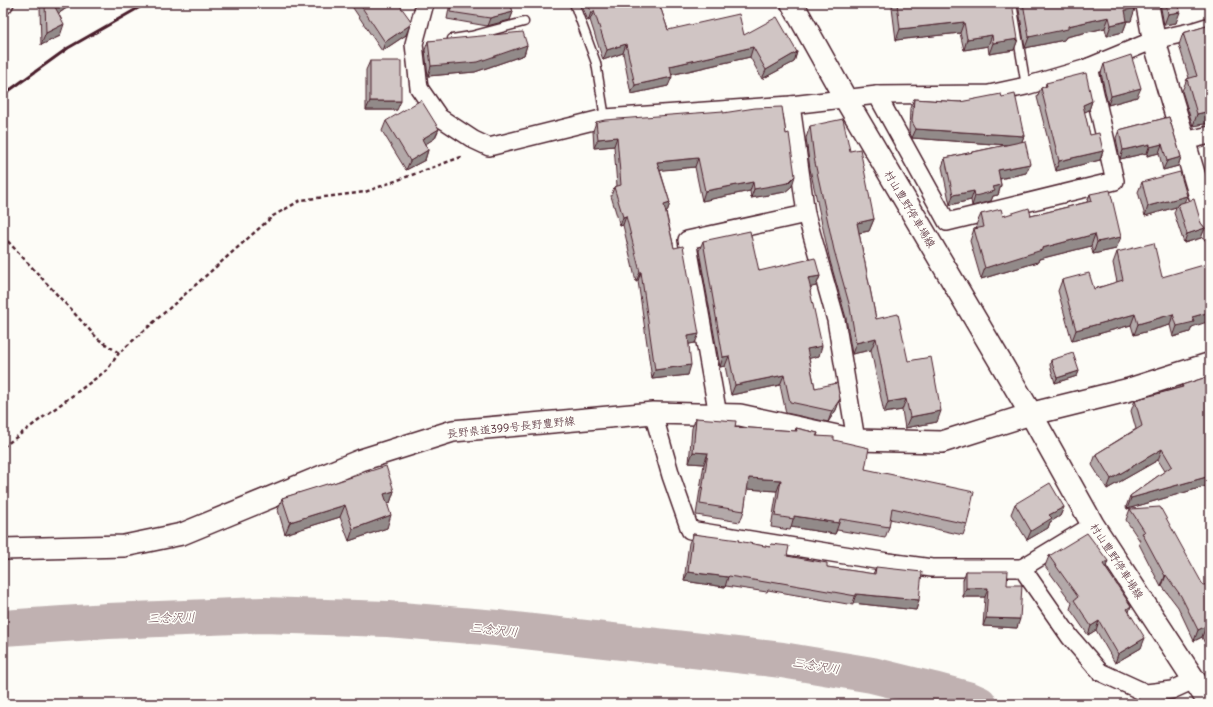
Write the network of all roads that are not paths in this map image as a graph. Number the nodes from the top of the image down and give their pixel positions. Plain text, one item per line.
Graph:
1 (4, 3) edge
2 (425, 3) edge
3 (574, 3) edge
4 (792, 3) edge
5 (1012, 3) edge
6 (1147, 3) edge
7 (3, 6) edge
8 (524, 22) dead end
9 (1210, 26) edge
10 (442, 40) edge
11 (1154, 40) junction
12 (1089, 67) junction
13 (1026, 86) junction
14 (877, 95) junction
15 (844, 98) junction
16 (791, 105) junction
17 (604, 118) junction
18 (1210, 135) edge
19 (1184, 141) junction
20 (806, 214) junction
21 (1210, 229) edge
22 (1210, 364) edge
23 (653, 413) junction
24 (1031, 414) junction
25 (718, 415) junction
26 (856, 440) junction
27 (1093, 525) junction
28 (3, 549) edge
29 (1022, 568) junction
30 (1194, 680) junction
31 (1210, 704) edge

1 - 7 street
2 - 17 street
3 - 17 lane
4 - 15 main road, 村山豊野停車場線
5 - 13 lane
6 - 11 main road
8 - 10 lane
9 - 11 street
11 - 12 street
11 - 19 main road
12 - 13 street
12 - 14 street
13 - 14 street
14 - 15 street
15 - 16 street
15 - 24 main road, 村山豊野停車場線
16 - 17 street
16 - 20 street
18 - 19 street
19 - 21 main road
20 - 25 street
20 - 26 street
22 - 24 main road
23 - 25 street, 長野県道399号長野豊野線
23 - 28 street, 長野県道399号長野豊野線
23 - 29 street
24 - 26 street, 長野県道399号長野豊野線
24 - 27 main road, 村山豊野停車場線
25 - 26 street, 長野県道399号長野豊野線
27 - 29 street
27 - 30 main road, 村山豊野停車場線
29 - 30 street
30 - 31 main road, 村山豊野停車場線

